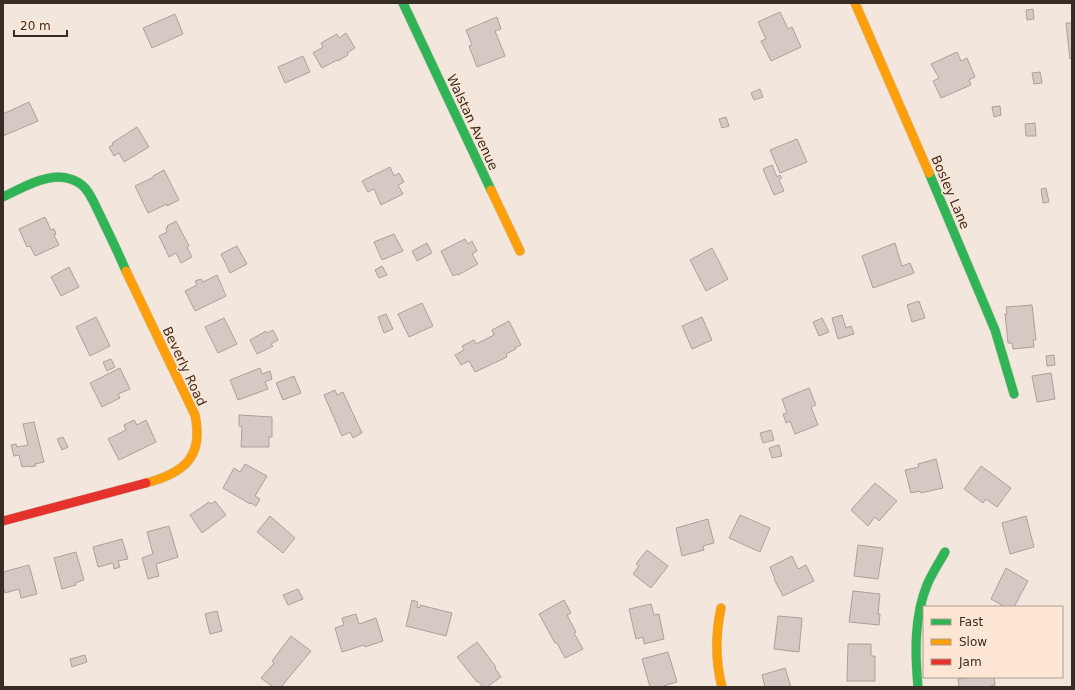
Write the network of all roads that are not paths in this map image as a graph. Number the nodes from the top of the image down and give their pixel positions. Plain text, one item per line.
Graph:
1 (403, 3) edge
2 (855, 3) edge
3 (3, 196) edge
4 (520, 251) dead end
5 (1014, 394) dead end
6 (3, 521) edge
7 (945, 552) dead end
8 (720, 608) dead end
9 (722, 687) edge
10 (918, 687) edge

1 - 4 street, Walstan Avenue
2 - 5 street, Bosley Lane
3 - 6 street, Beverly Road
7 - 10 street
8 - 9 street

